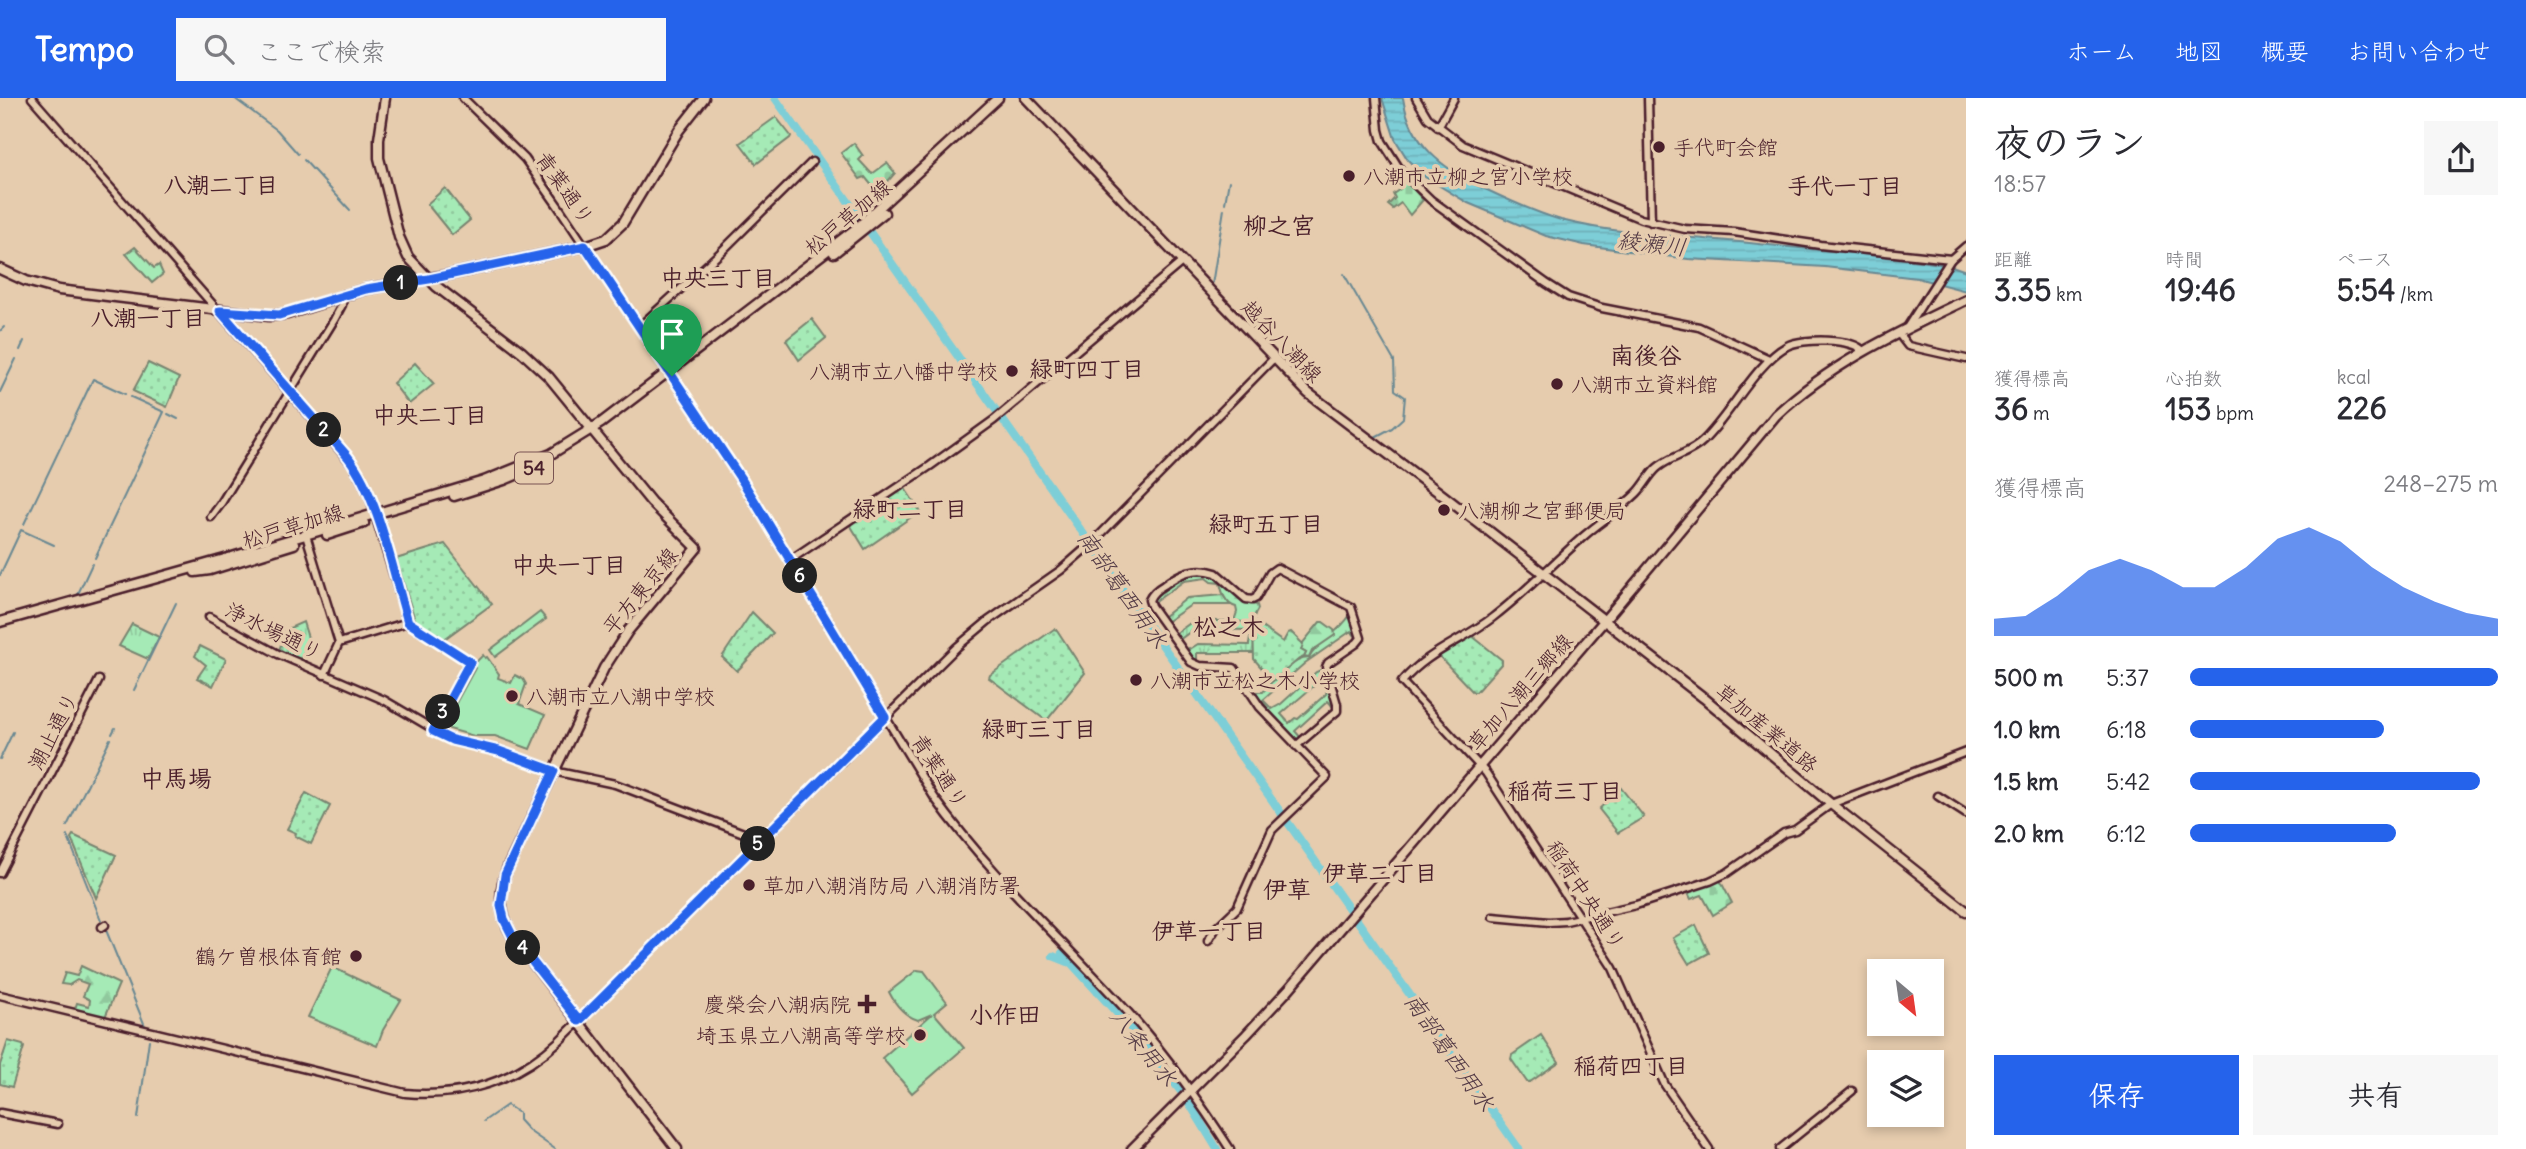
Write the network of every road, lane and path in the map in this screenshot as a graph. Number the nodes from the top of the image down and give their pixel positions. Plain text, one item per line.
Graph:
1 (32, 98) edge
2 (385, 98) edge
3 (463, 98) edge
4 (704, 98) edge
5 (998, 98) edge
6 (1006, 98) edge
7 (1026, 98) edge
8 (1376, 98) edge
9 (1416, 98) edge
10 (1454, 98) edge
11 (1648, 98) edge
12 (1438, 127) junction
13 (812, 162) dead end
14 (870, 221) junction
15 (1651, 222) junction
16 (585, 246) junction
17 (1966, 246) edge
18 (1182, 262) junction
19 (1950, 262) junction
20 (0, 269) edge
21 (429, 279) junction
22 (343, 295) junction
23 (1966, 300) edge
24 (220, 311) junction
25 (639, 327) junction
26 (1902, 331) junction
27 (1863, 352) junction
28 (1273, 359) junction
29 (1769, 359) junction
30 (1966, 359) edge
31 (670, 374) junction
32 (290, 391) junction
33 (594, 431) junction
34 (211, 517) dead end
35 (376, 517) junction
36 (307, 538) junction
37 (790, 560) junction
38 (1544, 574) junction
39 (209, 617) dead end
40 (1604, 621) junction
41 (408, 622) junction
42 (0, 625) edge
43 (339, 643) junction
44 (324, 675) junction
45 (99, 680) dead end
46 (885, 717) junction
47 (433, 731) junction
48 (1296, 746) junction
49 (1966, 752) edge
50 (1480, 765) junction
51 (554, 771) junction
52 (1938, 796) dead end
53 (1831, 804) junction
54 (1966, 814) edge
55 (762, 840) junction
56 (0, 873) edge
57 (1966, 911) edge
58 (1493, 917) dead end
59 (1581, 918) junction
60 (1208, 941) dead end
61 (0, 995) edge
62 (579, 1021) junction
63 (1190, 1089) junction
64 (1852, 1091) dead end
65 (0, 1113) edge
66 (58, 1124) dead end
67 (677, 1149) edge
68 (1132, 1149) edge
69 (1230, 1149) edge
70 (1709, 1149) edge
71 (1780, 1149) edge

1 - 24 street
2 - 21 main road, 平方東京線
3 - 16 street, 青葉通り
4 - 16 main road
5 - 14 main road, 松戸草加線 / 54
6 - 14 main road, 松戸草加線 / 54
7 - 18 main road, 越谷八潮線
8 - 29 street
9 - 12 street
10 - 12 street
11 - 15 street
12 - 15 street
13 - 25 street
14 - 31 main road, 松戸草加線 / 54
15 - 19 street
16 - 21 main road
16 - 25 street, 青葉通り
17 - 19 street
18 - 28 main road, 越谷八潮線
18 - 37 street
19 - 26 street
20 - 24 main road
21 - 22 main road
21 - 33 main road, 平方東京線
22 - 24 main road
22 - 32 street
23 - 26 main road, 草加八潮三郷線
24 - 32 street
25 - 31 street, 青葉通り
26 - 27 main road, 草加八潮三郷線
26 - 30 street
27 - 29 street
27 - 40 main road, 草加八潮三郷線
28 - 38 main road, 越谷八潮線
28 - 46 street
29 - 38 street
31 - 33 main road, 松戸草加線 / 54
31 - 37 street, 青葉通り
32 - 34 street
32 - 35 street
33 - 35 main road, 松戸草加線 / 54
33 - 51 main road, 平方東京線
35 - 36 main road, 松戸草加線 / 54
35 - 41 street
36 - 42 main road, 松戸草加線 / 54
36 - 43 street
37 - 46 street, 青葉通り
38 - 40 main road, 草加産業道路
38 - 50 street, 稲荷中央通り
39 - 44 street, 浄水場通り
40 - 50 main road, 草加八潮三郷線
40 - 53 main road, 草加産業道路
41 - 43 street
41 - 47 street
43 - 44 street
44 - 47 street, 浄水場通り
45 - 56 street, 潮止通り
46 - 55 street
46 - 63 street, 青葉通り
47 - 51 street, 浄水場通り
48 - 48 street
48 - 60 street
49 - 53 street
50 - 59 street, 稲荷中央通り
50 - 63 main road, 草加八潮三郷線
51 - 55 street, 浄水場通り
51 - 62 main road, 平方東京線
52 - 54 street
53 - 57 main road, 草加産業道路
53 - 59 street
55 - 62 street
58 - 59 street
59 - 70 street, 稲荷中央通り
61 - 62 street
62 - 67 main road, 平方東京線
63 - 68 main road, 草加八潮三郷線
63 - 69 street, 青葉通り
64 - 71 street
65 - 66 street

